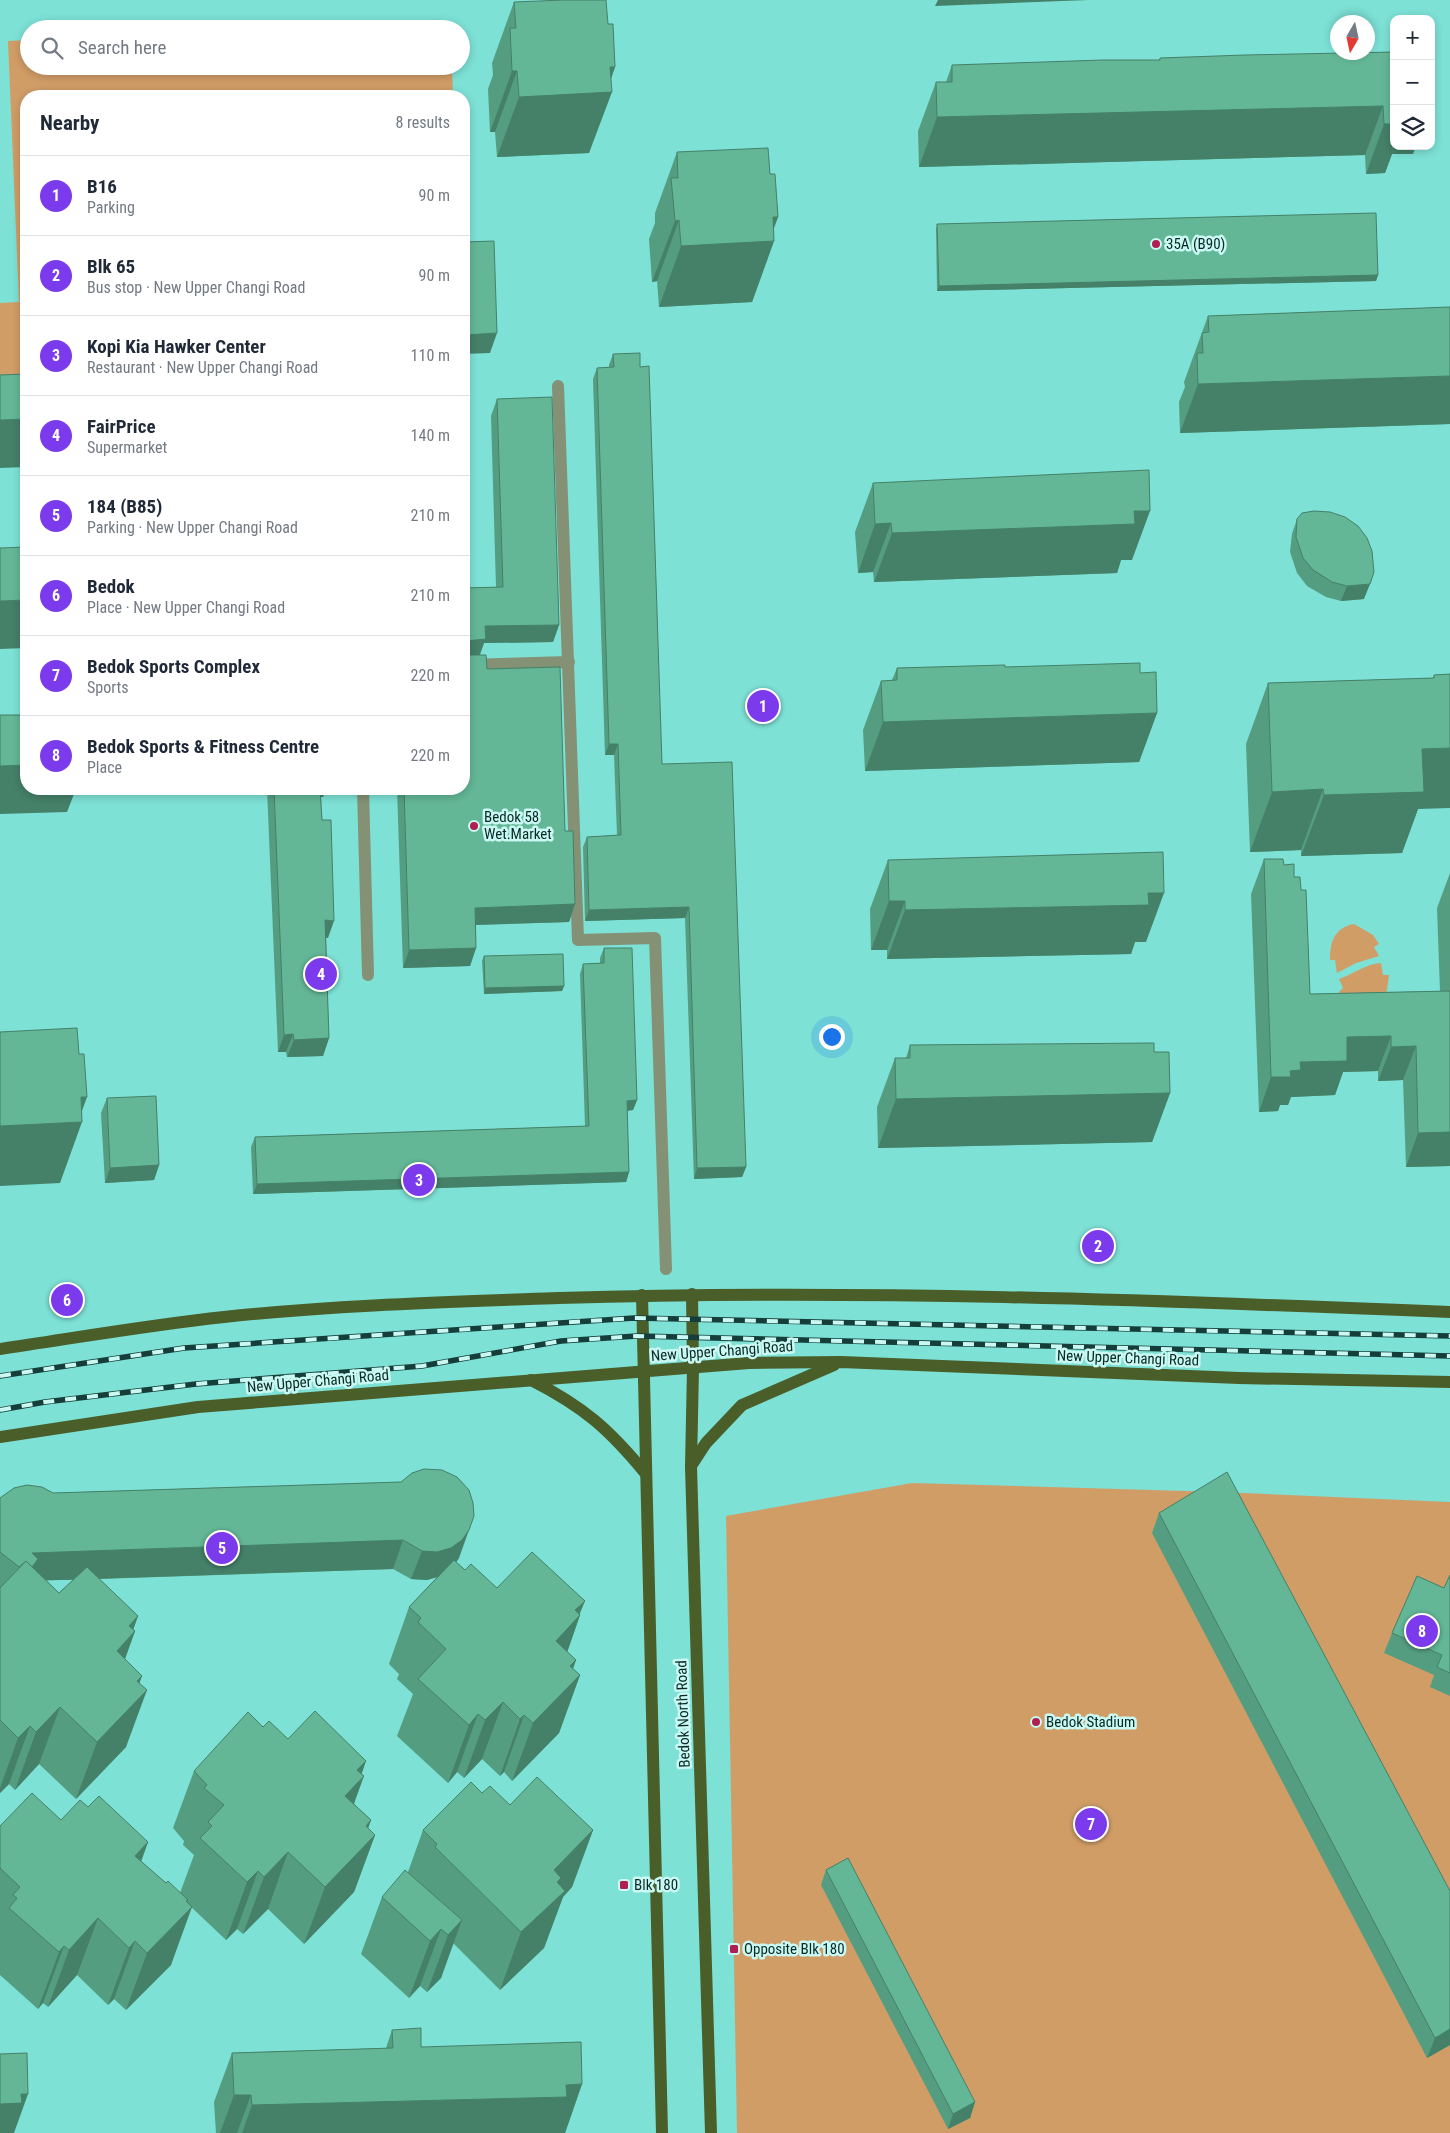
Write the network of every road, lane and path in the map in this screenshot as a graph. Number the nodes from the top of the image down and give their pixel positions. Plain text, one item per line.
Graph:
1 (558, 386) dead end
2 (569, 662) junction
3 (470, 665) edge
4 (363, 795) edge
5 (368, 975) dead end
6 (666, 1269) dead end
7 (692, 1294) junction
8 (642, 1295) junction
9 (1450, 1312) edge
10 (0, 1348) edge
11 (841, 1362) junction
12 (693, 1368) junction
13 (644, 1373) junction
14 (532, 1380) junction
15 (1450, 1382) edge
16 (0, 1437) edge
17 (691, 1467) junction
18 (646, 1474) junction
19 (662, 2133) edge
20 (712, 2133) edge

1 - 2 street
2 - 3 street
2 - 6 street
4 - 5 street
7 - 8 main road
7 - 9 main road
7 - 12 main road, Bedok North Road
8 - 10 main road
8 - 13 main road, Bedok North Road
11 - 12 main road, New Upper Changi Road
11 - 15 main road, New Upper Changi Road
11 - 17 main road
12 - 13 main road, New Upper Changi Road
12 - 17 main road, Bedok North Road
13 - 14 main road, New Upper Changi Road
13 - 18 main road, Bedok North Road
14 - 16 main road, New Upper Changi Road
14 - 18 main road
17 - 20 main road, Bedok North Road
18 - 19 main road, Bedok North Road

